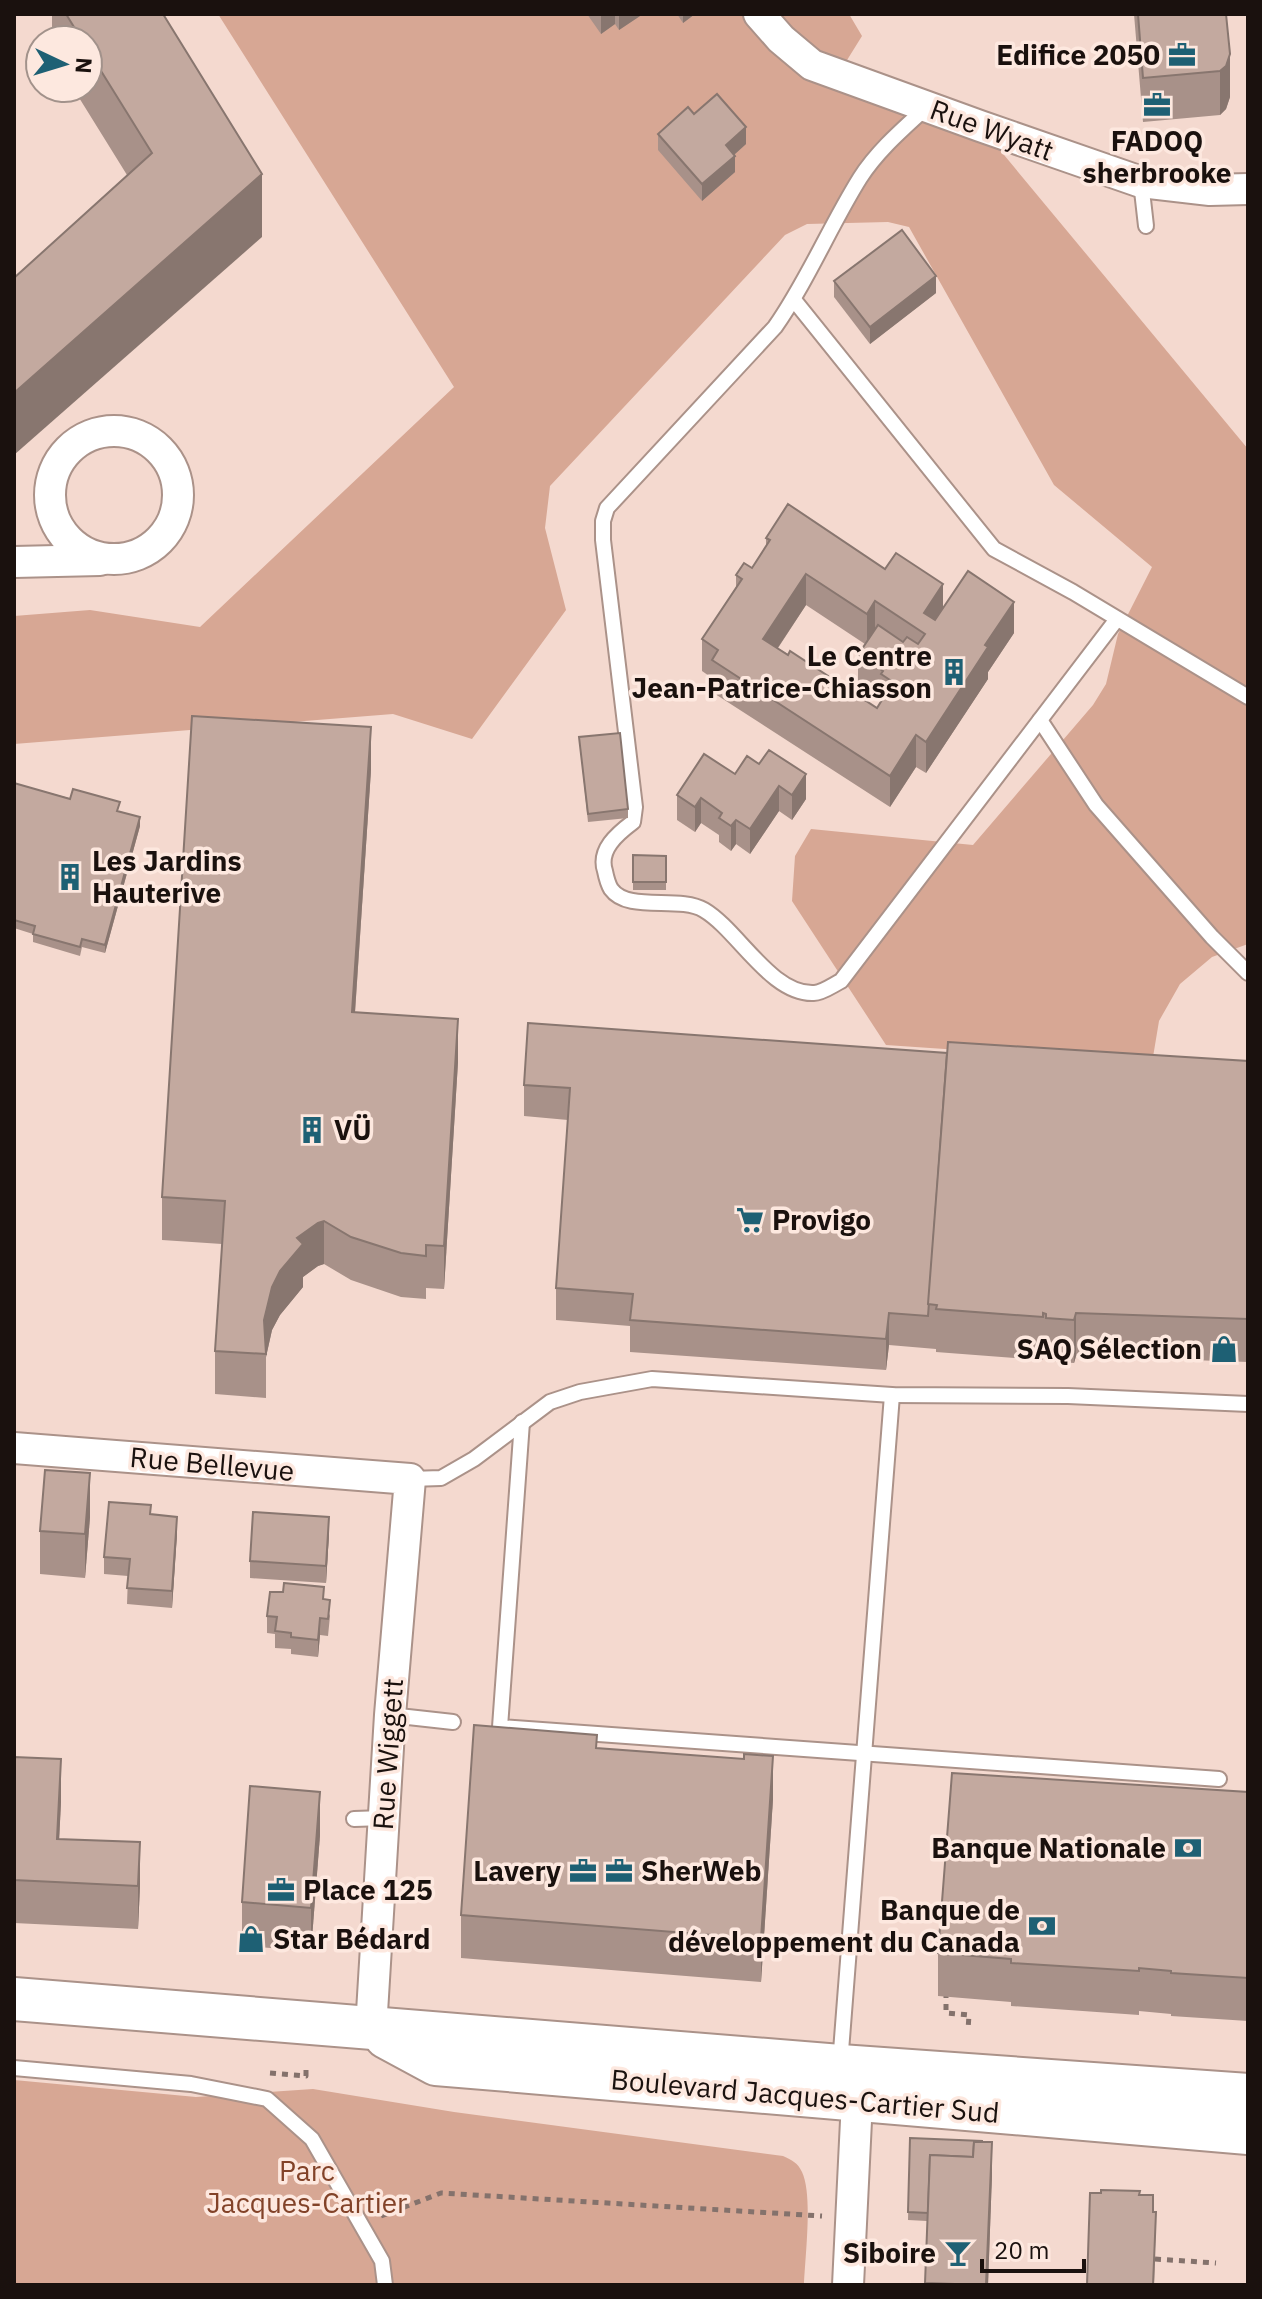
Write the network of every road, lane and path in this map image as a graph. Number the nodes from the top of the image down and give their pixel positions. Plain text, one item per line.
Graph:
1 (759, 14) edge
2 (928, 106) junction
3 (1141, 182) junction
4 (1248, 189) edge
5 (1146, 226) dead end
6 (794, 300) junction
7 (119, 559) junction
8 (14, 562) edge
9 (1117, 619) junction
10 (1248, 697) edge
11 (1040, 720) junction
12 (1248, 973) edge
13 (892, 1395) junction
14 (1248, 1404) edge
15 (522, 1422) junction
16 (14, 1448) edge
17 (410, 1479) junction
18 (390, 1715) junction
19 (453, 1722) dead end
20 (865, 1753) junction
21 (1219, 1779) dead end
22 (947, 1983) edge
23 (14, 1999) edge
24 (371, 2029) junction
25 (968, 2030) dead end
26 (14, 2068) edge
27 (306, 2068) dead end
28 (270, 2073) dead end
29 (848, 2083) junction
30 (1248, 2095) edge
31 (1248, 2133) edge
32 (851, 2218) junction
33 (361, 2224) junction
34 (1155, 2259) edge
35 (1216, 2263) dead end
36 (385, 2285) edge
37 (848, 2285) edge

1 - 2 street, Rue Wyatt
2 - 3 street, Rue Wyatt
2 - 6 lane
3 - 4 street, Rue Wyatt
3 - 5 lane
6 - 9 lane
6 - 11 lane
7 - 7 street
7 - 8 street
9 - 10 lane
9 - 11 lane
11 - 12 lane
13 - 14 lane
13 - 15 lane
13 - 20 lane
15 - 17 lane
15 - 20 lane
16 - 17 street, Rue Bellevue
17 - 18 street, Rue Wiggett
18 - 19 lane
18 - 24 street, Rue Wiggett
20 - 21 lane
20 - 29 lane
22 - 25 path
23 - 24 main road, Boulevard Jacques-Cartier Sud
24 - 29 main road, Boulevard Jacques-Cartier Sud
26 - 33 lane
27 - 28 path
29 - 30 main road, Boulevard Jacques-Cartier Sud
29 - 31 main road, Boulevard Jacques-Cartier Sud
29 - 32 street
32 - 33 path
32 - 37 street
33 - 36 lane
34 - 35 path

